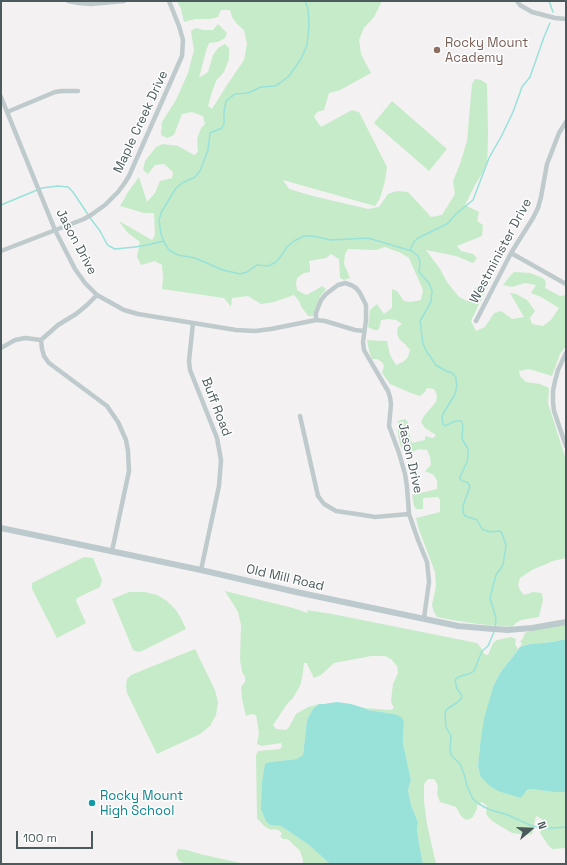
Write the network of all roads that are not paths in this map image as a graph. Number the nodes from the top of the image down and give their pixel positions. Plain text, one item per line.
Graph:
1 (68, 1) edge
2 (124, 1) edge
3 (169, 1) edge
4 (517, 1) edge
5 (566, 19) edge
6 (78, 91) dead end
7 (1, 97) edge
8 (7, 112) junction
9 (566, 122) edge
10 (55, 230) junction
11 (1, 251) edge
12 (511, 253) junction
13 (566, 284) edge
14 (97, 295) junction
15 (316, 320) junction
16 (476, 321) dead end
17 (193, 323) junction
18 (364, 331) junction
19 (41, 340) junction
20 (1, 348) edge
21 (566, 353) edge
22 (300, 416) dead end
23 (564, 439) edge
24 (566, 446) edge
25 (409, 514) junction
26 (1, 528) edge
27 (112, 551) junction
28 (201, 570) junction
29 (424, 618) junction
30 (566, 622) edge

1 - 2 street
3 - 10 street, Maple Creek Drive
4 - 5 street
6 - 8 street
7 - 8 street, Jason Drive
8 - 10 street, Jason Drive
9 - 12 street, Westminister Drive
10 - 11 street, Maple Creek Drive
10 - 14 street, Jason Drive
12 - 13 street
12 - 16 street, Westminister Drive
14 - 17 street, Jason Drive
14 - 19 street
15 - 17 street, Jason Drive
15 - 18 street, Jason Drive
15 - 18 street, Jason Drive
17 - 28 street, Buff Road
18 - 25 street, Jason Drive
19 - 20 street
19 - 27 street
21 - 23 street
22 - 25 street
23 - 24 street
25 - 29 street, Jason Drive
26 - 27 street, Old Mill Road
27 - 28 street, Old Mill Road
28 - 29 street, Old Mill Road
29 - 30 street, Old Mill Road

